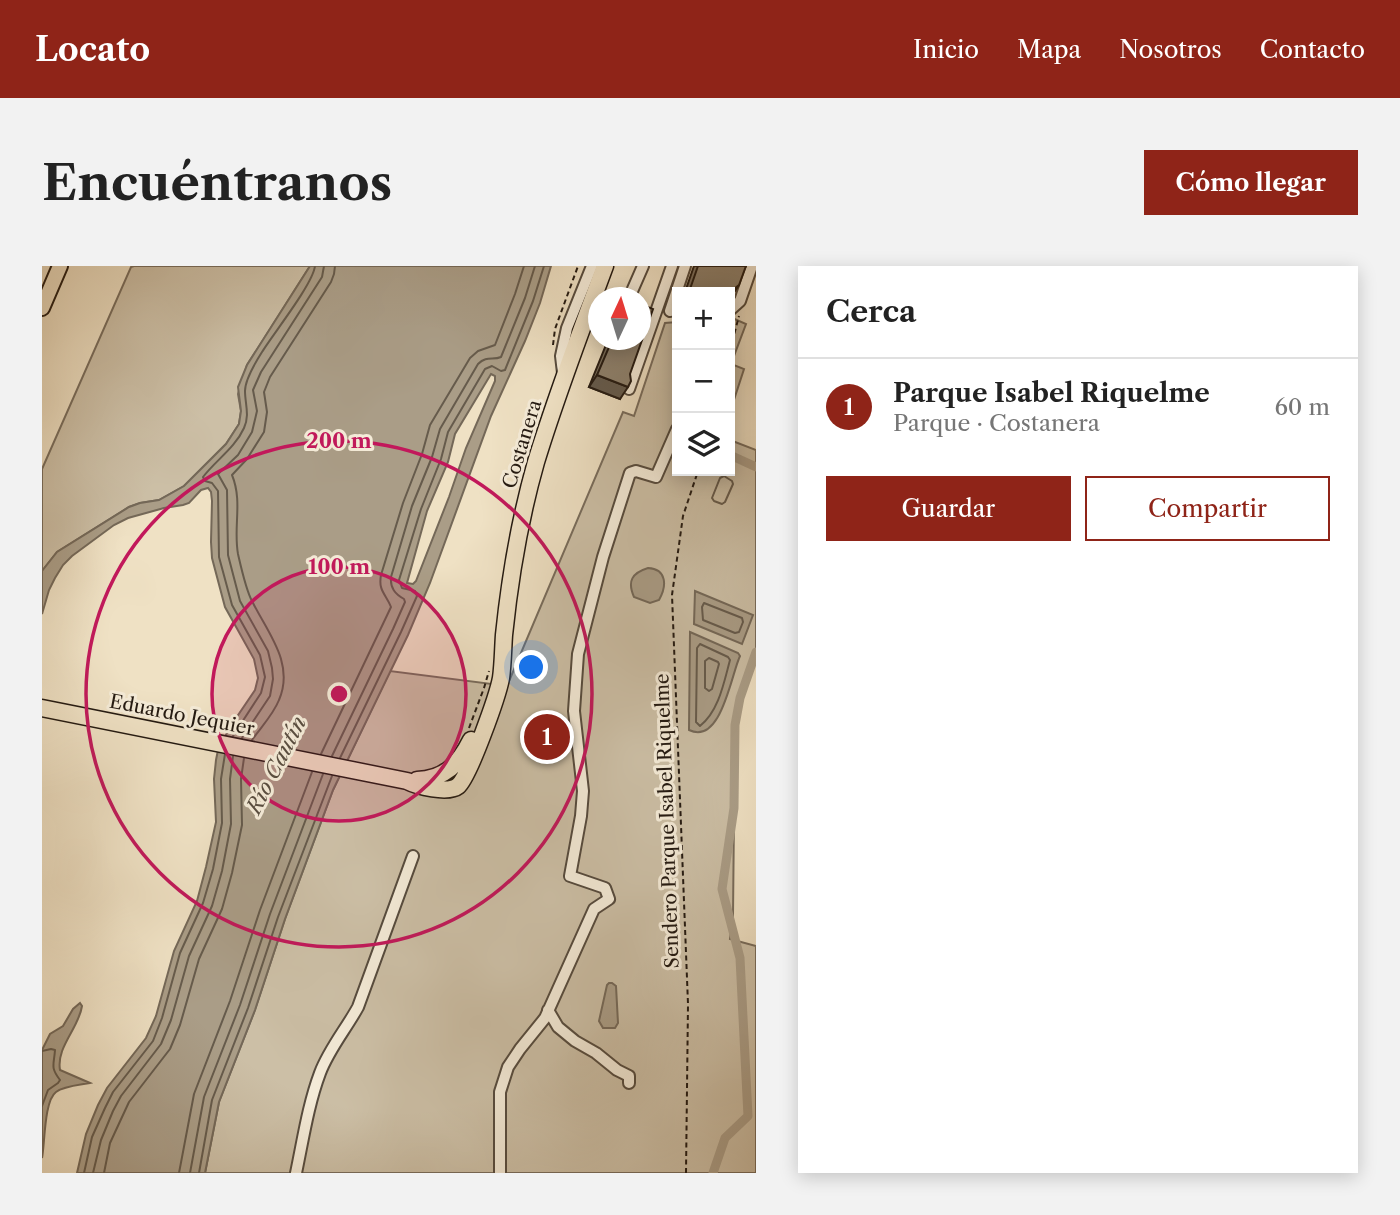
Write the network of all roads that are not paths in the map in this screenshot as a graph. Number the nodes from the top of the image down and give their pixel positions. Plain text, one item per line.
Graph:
1 (60, 266) edge
2 (592, 266) edge
3 (605, 266) edge
4 (643, 266) edge
5 (672, 266) edge
6 (685, 266) edge
7 (752, 266) edge
8 (634, 287) edge
9 (735, 306) edge
10 (42, 308) edge
11 (670, 311) dead end
12 (564, 379) junction
13 (629, 389) edge
14 (672, 440) edge
15 (42, 708) edge
16 (356, 771) joint
17 (413, 856) dead end
18 (548, 1010) junction
19 (629, 1083) dead end
20 (296, 1173) edge
21 (500, 1173) edge

1 - 10 main road
2 - 12 street
3 - 12 highway, Costanera
4 - 8 street
5 - 13 street
6 - 11 street
7 - 9 street
12 - 16 highway, Costanera
14 - 18 street
15 - 16 highway, Eduardo Jequier
17 - 20 street
18 - 19 street
18 - 21 street

